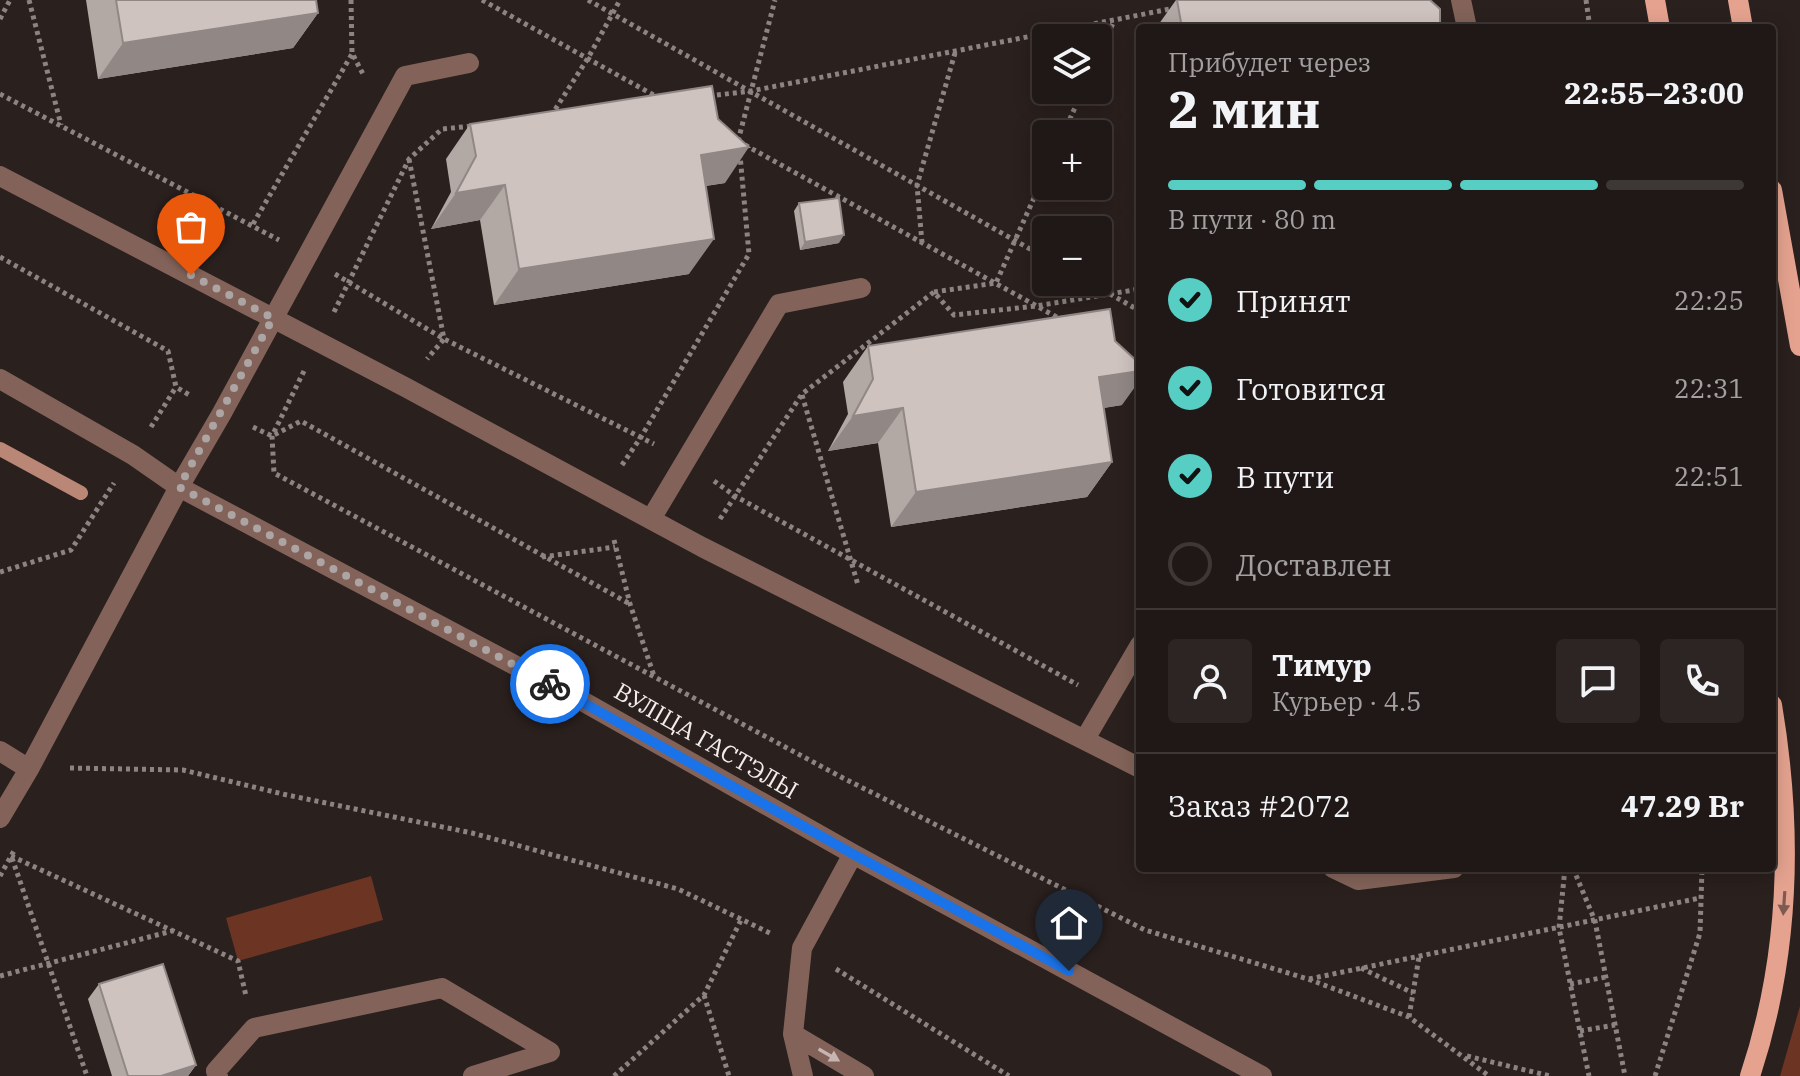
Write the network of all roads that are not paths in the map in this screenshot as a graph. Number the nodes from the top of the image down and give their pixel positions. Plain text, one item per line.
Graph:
1 (1461, 0) edge
2 (1655, 0) edge
3 (1738, 0) edge
4 (1466, 24) edge
5 (1659, 24) edge
6 (1742, 24) edge
7 (469, 63) dead end
8 (0, 176) edge
9 (1776, 212) edge
10 (861, 288) dead end
11 (273, 318) junction
12 (1800, 346) edge
13 (0, 379) edge
14 (179, 487) junction
15 (651, 519) junction
16 (1136, 652) edge
17 (1776, 728) edge
18 (1085, 739) junction
19 (0, 751) edge
20 (1136, 766) edge
21 (29, 769) junction
22 (0, 818) edge
23 (1778, 826) edge
24 (853, 854) junction
25 (1341, 872) edge
26 (1422, 872) edge
27 (793, 1034) junction
28 (218, 1076) edge
29 (473, 1076) edge
30 (803, 1076) edge
31 (864, 1076) edge
32 (1262, 1076) edge
33 (1750, 1076) edge

1 - 4 street
2 - 5 main road
3 - 6 main road
7 - 11 street
8 - 11 street
9 - 12 main road
10 - 15 street
11 - 14 street
11 - 15 street
13 - 14 street, ВУЛІЦА ГАСТЭЛЫ
14 - 21 street
14 - 24 street, ВУЛІЦА ГАСТЭЛЫ
15 - 18 street
16 - 18 street
17 - 23 main road
18 - 20 street
19 - 21 street
21 - 22 street
23 -> 33 main road
24 - 27 street
24 - 32 street, ВУЛІЦА ГАСТЭЛЫ
25 - 26 street
27 - 30 street
27 -> 31 street
28 - 29 street

